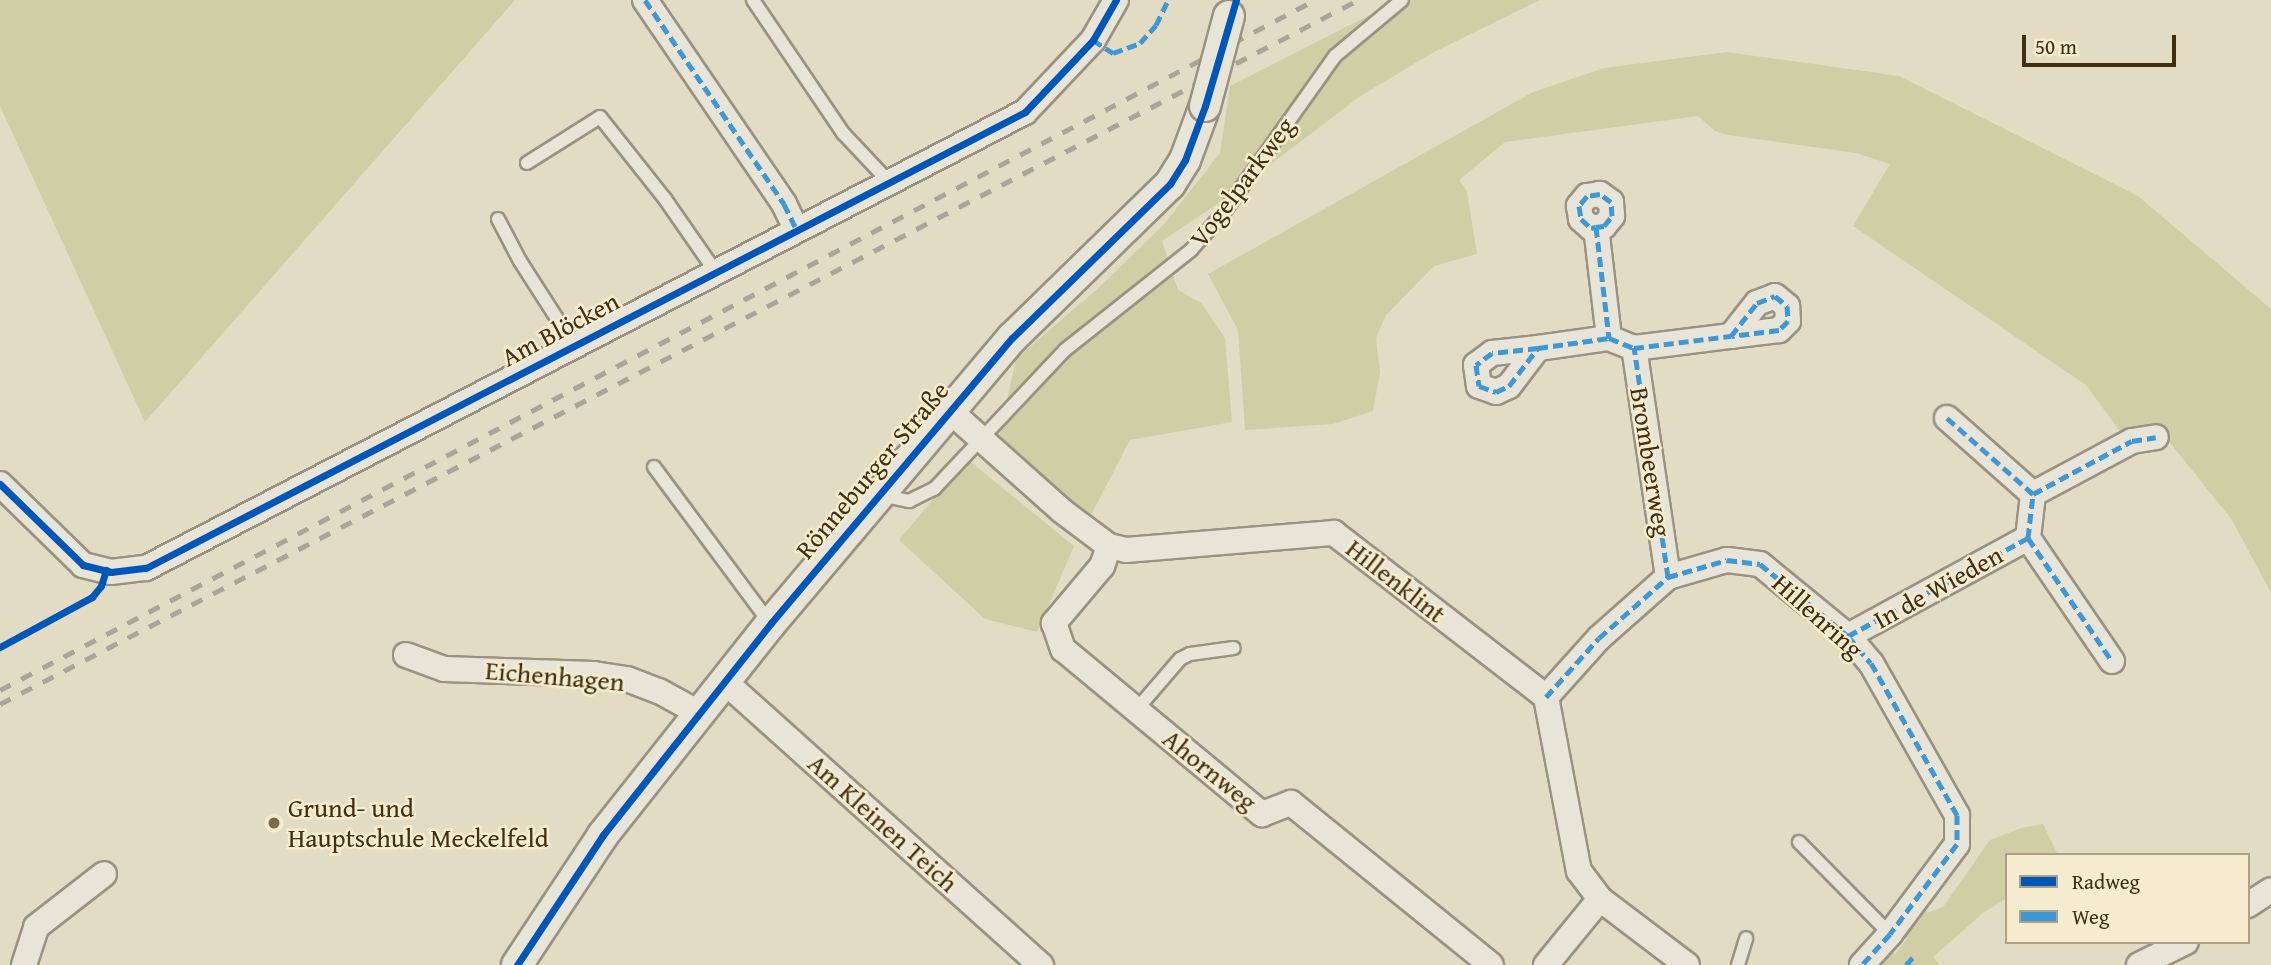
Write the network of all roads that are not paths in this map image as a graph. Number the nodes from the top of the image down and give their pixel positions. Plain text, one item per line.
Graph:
1 (645, 0) edge
2 (753, 0) edge
3 (1116, 0) edge
4 (1402, 0) edge
5 (1233, 8) edge
6 (527, 163) dead end
7 (889, 182) junction
8 (498, 219) dead end
9 (1596, 227) dead end
10 (796, 229) junction
11 (715, 271) junction
12 (1731, 336) dead end
13 (1609, 338) junction
14 (574, 345) junction
15 (1538, 348) dead end
16 (1634, 348) junction
17 (951, 412) junction
18 (1947, 418) dead end
19 (2156, 437) dead end
20 (979, 438) junction
21 (654, 467) dead end
22 (0, 484) edge
23 (879, 494) junction
24 (2033, 494) junction
25 (2028, 538) junction
26 (1109, 546) junction
27 (1668, 577) junction
28 (771, 623) junction
29 (1848, 636) junction
30 (1234, 648) dead end
31 (406, 656) dead end
32 (2112, 661) dead end
33 (724, 681) junction
34 (1546, 697) junction
35 (1137, 709) junction
36 (699, 713) junction
37 (1799, 842) dead end
38 (104, 874) dead end
39 (2271, 890) edge
40 (1600, 899) junction
41 (2250, 904) edge
42 (1890, 934) junction
43 (1746, 938) dead end
44 (2182, 944) edge
45 (24, 965) edge
46 (517, 965) edge
47 (1041, 965) edge
48 (1491, 965) edge
49 (1546, 965) edge
50 (1687, 965) edge
51 (1738, 965) edge
52 (1862, 965) edge
53 (2139, 965) edge

1 - 10 street
2 - 7 lane
3 - 7 street, Am Blöcken
4 - 20 lane, Vogelparkweg
5 - 17 street, Rönneburger Straße, bridge
6 - 11 lane
7 - 10 street, Am Blöcken
8 - 14 lane
9 - 13 street
10 - 11 street, Am Blöcken
11 - 14 street, Am Blöcken
12 - 16 street
13 - 15 street
13 - 16 street
14 - 22 street, Am Blöcken
16 - 27 street, Brombeerweg
17 - 20 street
17 - 23 street, Rönneburger Straße
18 - 24 street
19 - 24 street
20 - 23 lane, Vogelparkweg
20 - 26 street
21 - 28 lane
23 - 28 street, Rönneburger Straße
24 - 25 street, In de Wieden
25 - 29 street, In de Wieden
25 - 32 street, In de Wieden
26 - 34 street, Hillenklint
26 - 35 street, Ahornweg
27 - 29 street, Hillenring
27 - 34 street, Hillenring
28 - 33 street, Rönneburger Straße
29 - 42 street, Hillenring
30 - 35 lane
31 - 36 street, Eichenhagen
33 - 36 street, Rönneburger Straße
33 - 47 street, Am Kleinen Teich
34 - 40 street
35 - 48 street, Ahornweg
36 - 46 street, Rönneburger Straße
37 - 42 lane
38 - 45 street
39 - 41 street
40 - 49 street
40 - 50 street
42 - 52 street, Hillenring
43 - 51 lane
44 - 53 street

